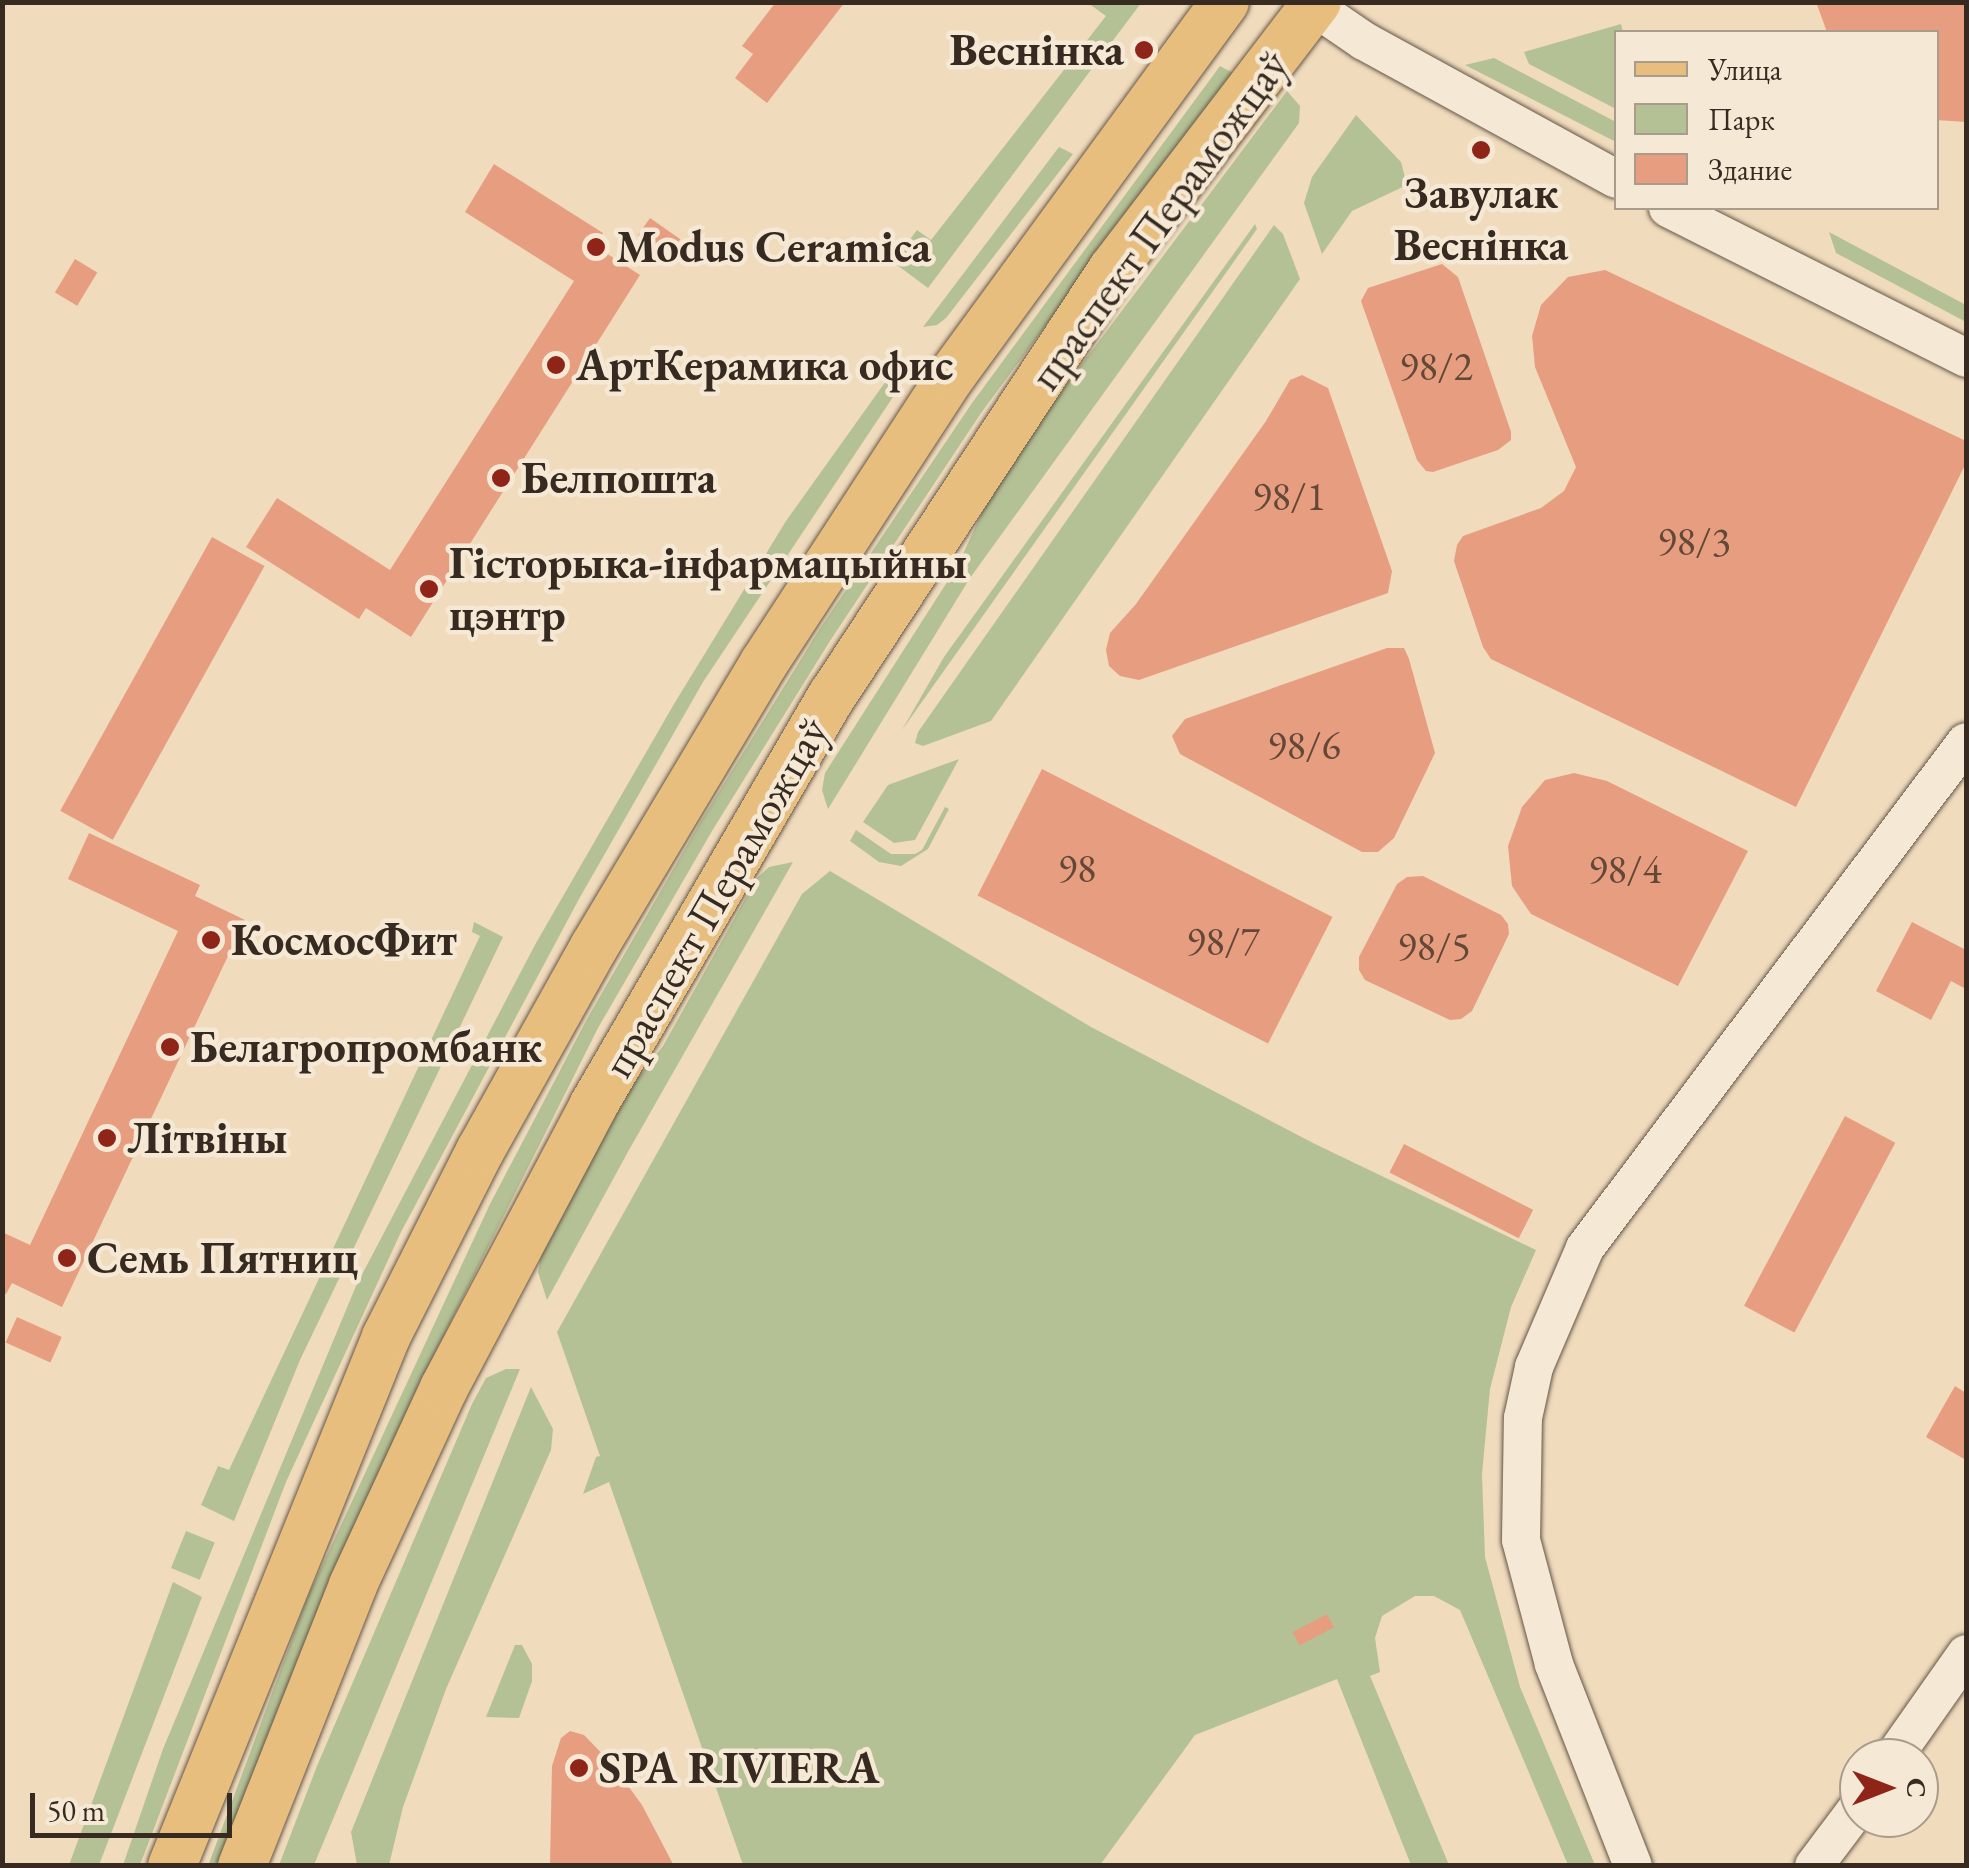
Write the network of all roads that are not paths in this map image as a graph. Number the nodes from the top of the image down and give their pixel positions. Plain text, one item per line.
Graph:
1 (1225, 2) edge
2 (1313, 4) edge
3 (1614, 177) edge
4 (1672, 210) edge
5 (1966, 358) edge
6 (1966, 742) edge
7 (1966, 1654) edge
8 (1907, 1738) edge
9 (1839, 1833) edge
10 (172, 1866) edge
11 (242, 1866) edge
12 (1633, 1866) edge
13 (1814, 1866) edge

1 - 10 main road, праспект Пераможцаў
2 - 3 street
2 - 11 main road, праспект Пераможцаў
4 - 5 street
6 - 12 street
7 - 8 street
9 - 13 street

